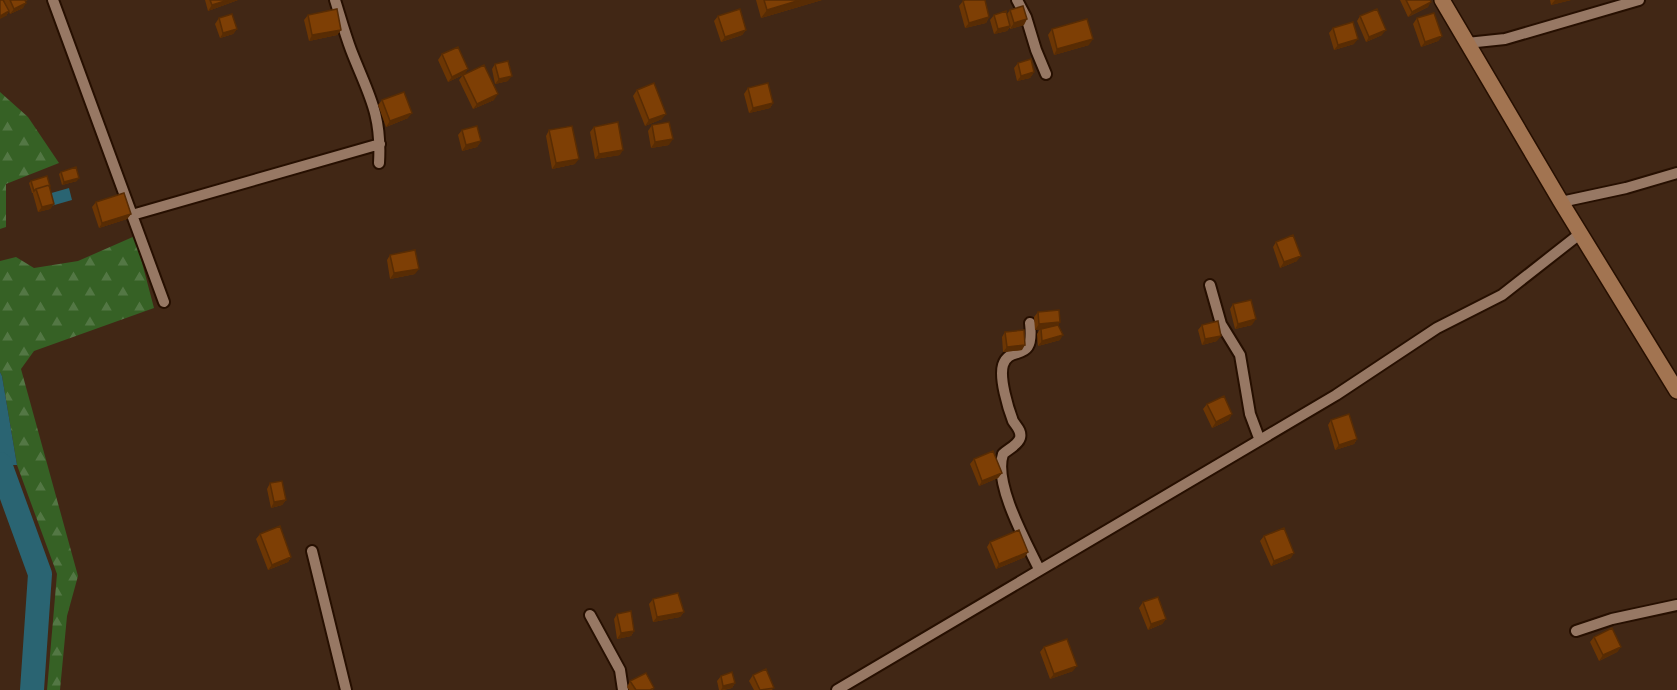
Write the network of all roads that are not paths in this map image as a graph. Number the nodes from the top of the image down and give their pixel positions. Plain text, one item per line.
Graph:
1 (53, 0) edge
2 (336, 0) edge
3 (1017, 0) edge
4 (1442, 0) edge
5 (1639, 0) edge
6 (1467, 43) junction
7 (1046, 74) dead end
8 (380, 144) junction
9 (379, 163) dead end
10 (1677, 173) edge
11 (1561, 202) junction
12 (132, 215) junction
13 (1581, 233) junction
14 (1209, 285) dead end
15 (164, 302) dead end
16 (1030, 324) dead end
17 (1677, 391) edge
18 (1259, 438) junction
19 (312, 551) dead end
20 (1039, 569) junction
21 (1677, 605) edge
22 (590, 615) dead end
23 (1576, 631) dead end
24 (346, 690) edge
25 (623, 690) edge
26 (837, 690) edge

1 - 12 street
2 - 8 street
3 - 7 street
4 - 6 street
5 - 6 street
6 - 11 street
8 - 9 street
8 - 12 street
10 - 11 street
11 - 13 street
12 - 15 street
13 - 17 street
13 - 18 street
14 - 18 street
16 - 20 street
18 - 20 street
19 - 24 street
20 - 26 street
21 - 23 street
22 - 25 street

